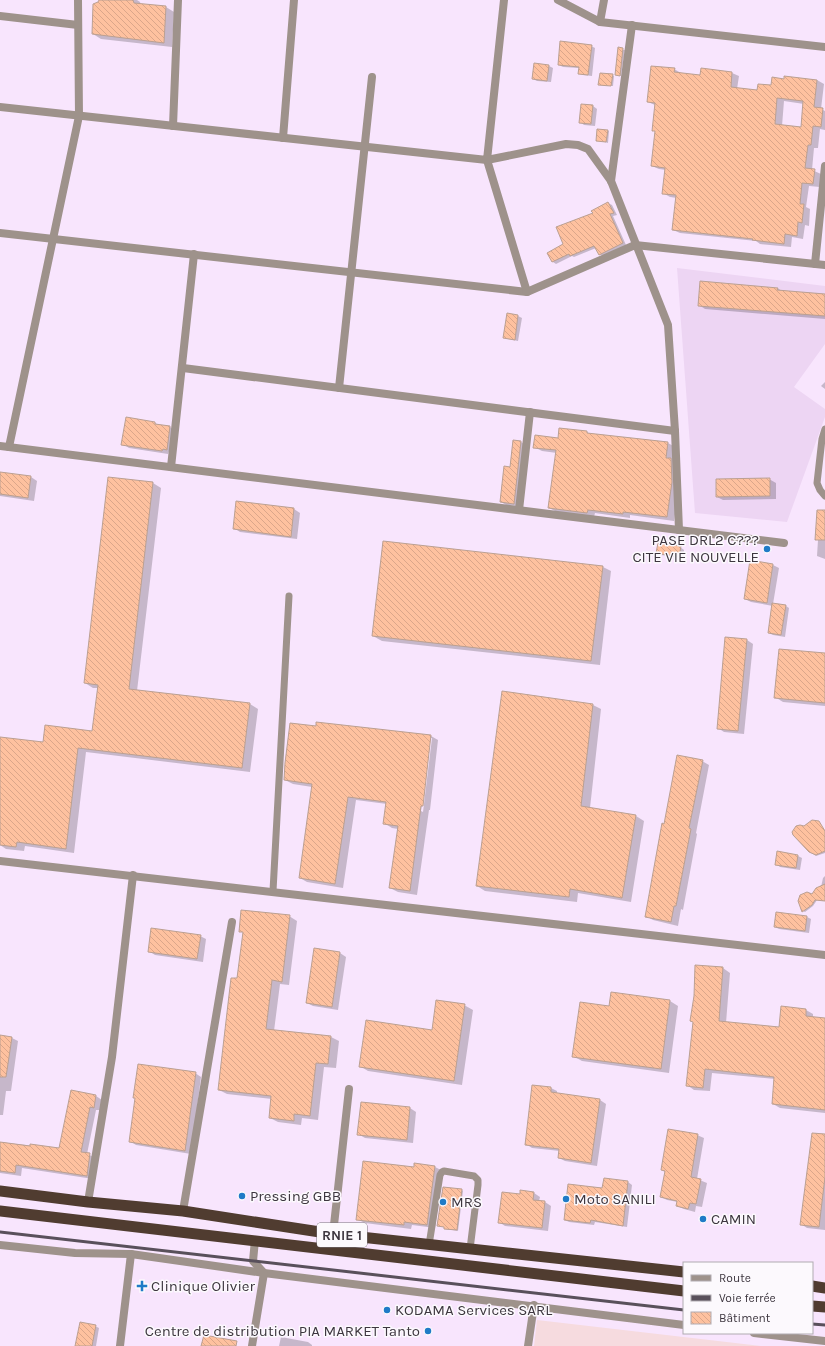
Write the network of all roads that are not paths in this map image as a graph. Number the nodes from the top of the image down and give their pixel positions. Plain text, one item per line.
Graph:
1 (78, 0) edge
2 (178, 0) edge
3 (294, 0) edge
4 (504, 0) edge
5 (558, 0) edge
6 (604, 0) edge
7 (0, 16) edge
8 (600, 22) junction
9 (78, 25) junction
10 (632, 25) junction
11 (825, 47) edge
12 (372, 77) dead end
13 (0, 107) edge
14 (79, 116) junction
15 (173, 126) junction
16 (283, 138) junction
17 (365, 146) junction
18 (487, 160) junction
19 (825, 166) edge
20 (611, 182) junction
21 (0, 233) edge
22 (53, 238) junction
23 (635, 245) junction
24 (194, 254) junction
25 (815, 264) junction
26 (825, 265) edge
27 (351, 273) junction
28 (527, 292) junction
29 (182, 368) junction
30 (339, 388) junction
31 (530, 412) junction
32 (825, 429) edge
33 (675, 431) junction
34 (4, 446) edge
35 (171, 467) junction
36 (825, 496) edge
37 (519, 510) junction
38 (679, 530) junction
39 (784, 542) dead end
40 (289, 596) dead end
41 (0, 861) edge
42 (133, 875) junction
43 (273, 891) junction
44 (232, 922) dead end
45 (825, 954) edge
46 (349, 1089) dead end
47 (0, 1191) edge
48 (88, 1202) junction
49 (0, 1211) edge
50 (183, 1211) junction
51 (333, 1234) junction
52 (255, 1240) junction
53 (0, 1245) edge
54 (429, 1245) junction
55 (470, 1249) junction
56 (131, 1254) junction
57 (683, 1272) edge
58 (264, 1273) junction
59 (813, 1286) edge
60 (825, 1288) edge
61 (683, 1291) edge
62 (534, 1305) junction
63 (813, 1306) edge
64 (825, 1307) edge
65 (683, 1325) edge
66 (763, 1334) edge
67 (825, 1341) edge
68 (120, 1346) edge
69 (252, 1346) edge
70 (528, 1346) edge

1 - 9 street
2 - 15 street
3 - 16 street
4 - 18 street
5 - 8 street
6 - 8 street
7 - 9 street
8 - 10 street
9 - 14 street
10 - 11 street
10 - 20 street
12 - 17 street
13 - 14 street
14 - 15 street
14 - 22 street
15 - 16 street
16 - 17 street
17 - 18 street
17 - 27 street
18 - 20 street
18 - 28 street
19 - 25 street
20 - 23 street
21 - 22 street
22 - 24 street
22 - 34 street
23 - 25 street
23 - 28 street
23 - 33 street
24 - 27 street
24 - 29 street
25 - 26 street
27 - 28 street
27 - 30 street
29 - 30 street
29 - 35 street
30 - 31 street
31 - 33 street
31 - 37 street
32 - 36 lane
33 - 38 street
34 - 35 street
35 - 37 street
37 - 38 street
38 - 39 street
40 - 43 lane
41 - 42 street
42 - 43 street
42 - 48 street
43 - 45 street
44 - 50 street
46 - 51 street
47 - 48 highway, RNIE 1
48 - 50 highway, RNIE 1
49 - 52 highway, RNIE 1
50 - 51 highway, RNIE 1
51 - 54 highway, RNIE 1
52 - 58 street
52 - 61 highway, RNIE 1
53 - 56 street
54 - 55 highway, RNIE 1
54 - 55 lane
55 - 57 highway, RNIE 1
56 - 58 street
56 - 68 street
58 - 62 street
58 - 69 street
59 - 60 highway
62 - 65 street
62 - 70 street
63 - 64 highway
66 - 67 street

